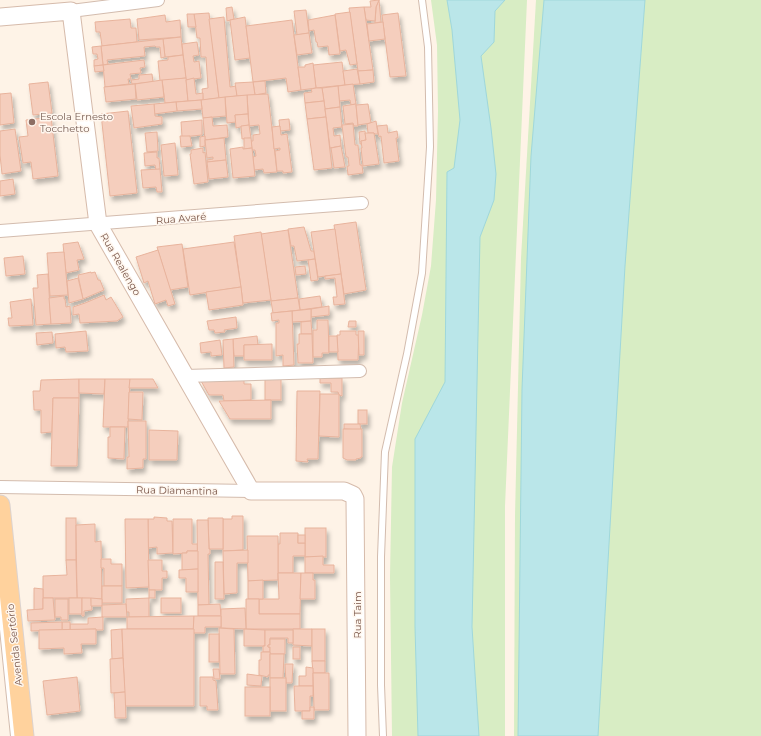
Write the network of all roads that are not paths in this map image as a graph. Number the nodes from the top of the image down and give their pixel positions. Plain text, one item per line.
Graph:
1 (158, 0) edge
2 (422, 0) edge
3 (71, 10) junction
4 (0, 17) edge
5 (362, 203) dead end
6 (98, 224) junction
7 (0, 231) edge
8 (360, 371) dead end
9 (185, 376) junction
10 (0, 487) edge
11 (251, 491) junction
12 (353, 495) joint
13 (0, 505) edge
14 (0, 600) edge
15 (14, 736) edge
16 (24, 736) edge
17 (357, 736) edge
18 (383, 736) edge

1 - 3 street
2 - 18 lane
3 - 4 street
3 - 6 street, Rua Realengo
5 - 6 street, Rua Avaré
6 - 7 street, Rua Avaré
6 - 9 street, Rua Realengo
8 - 9 street
9 - 11 street, Rua Realengo
10 - 11 street, Rua Diamantina
11 - 12 street, Rua Diamantina
12 - 17 street, Rua Taim
13 - 16 main road, Avenida Sertório
14 - 15 lane

